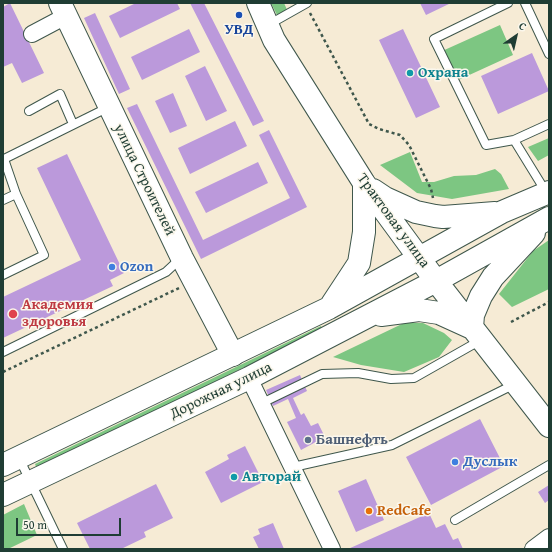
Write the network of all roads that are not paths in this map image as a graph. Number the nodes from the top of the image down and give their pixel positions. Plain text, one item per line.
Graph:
1 (258, 3) edge
2 (306, 3) edge
3 (508, 3) edge
4 (525, 3) edge
5 (63, 10) edge
6 (267, 25) junction
7 (32, 34) dead end
8 (549, 54) edge
9 (109, 106) junction
10 (29, 111) dead end
11 (74, 124) junction
12 (549, 124) edge
13 (514, 140) junction
14 (364, 184) junction
15 (548, 192) edge
16 (16, 194) junction
17 (3, 200) edge
18 (502, 212) junction
19 (548, 218) edge
20 (182, 258) junction
21 (419, 258) junction
22 (3, 275) edge
23 (436, 281) junction
24 (329, 308) junction
25 (368, 316) junction
26 (477, 334) junction
27 (3, 352) edge
28 (233, 355) junction
29 (249, 378) junction
30 (516, 383) junction
31 (262, 403) junction
32 (549, 426) edge
33 (11, 461) edge
34 (549, 465) edge
35 (293, 468) junction
36 (30, 482) junction
37 (3, 495) edge
38 (455, 520) dead end
39 (549, 537) edge
40 (63, 549) edge
41 (332, 549) edge
42 (533, 549) edge

1 - 6 main road, Трактовая улица
2 - 6 lane
3 - 13 lane
4 - 8 lane
5 - 7 street
5 - 9 main road, улица Строителей
6 - 14 main road, Трактовая улица
9 - 11 lane
9 - 20 main road, улица Строителей
10 - 11 lane
11 - 16 lane
12 - 13 lane
13 - 15 lane
14 - 18 main road
14 - 21 main road, Трактовая улица
14 - 24 main road
15 - 18 main road
16 - 17 lane
16 - 22 lane
18 - 21 main road, Дорожная улица
19 - 23 main road, Дорожная улица
19 - 26 main road
20 - 27 lane
20 - 28 main road, улица Строителей
21 - 23 main road, Трактовая улица
21 - 24 main road, Дорожная улица
23 - 25 main road, Дорожная улица
23 - 26 main road, Трактовая улица
24 - 28 main road, Дорожная улица
25 - 26 main road
25 - 29 main road, Дорожная улица
26 - 30 main road, Трактовая улица
26 - 31 lane
28 - 33 main road, Дорожная улица
29 - 31 street
29 - 36 main road, Дорожная улица
30 - 32 main road, Трактовая улица
30 - 35 lane
31 - 35 street
33 - 36 lane
34 - 38 lane
35 - 41 street
36 - 37 main road, Дорожная улица
36 - 40 lane
39 - 42 street

